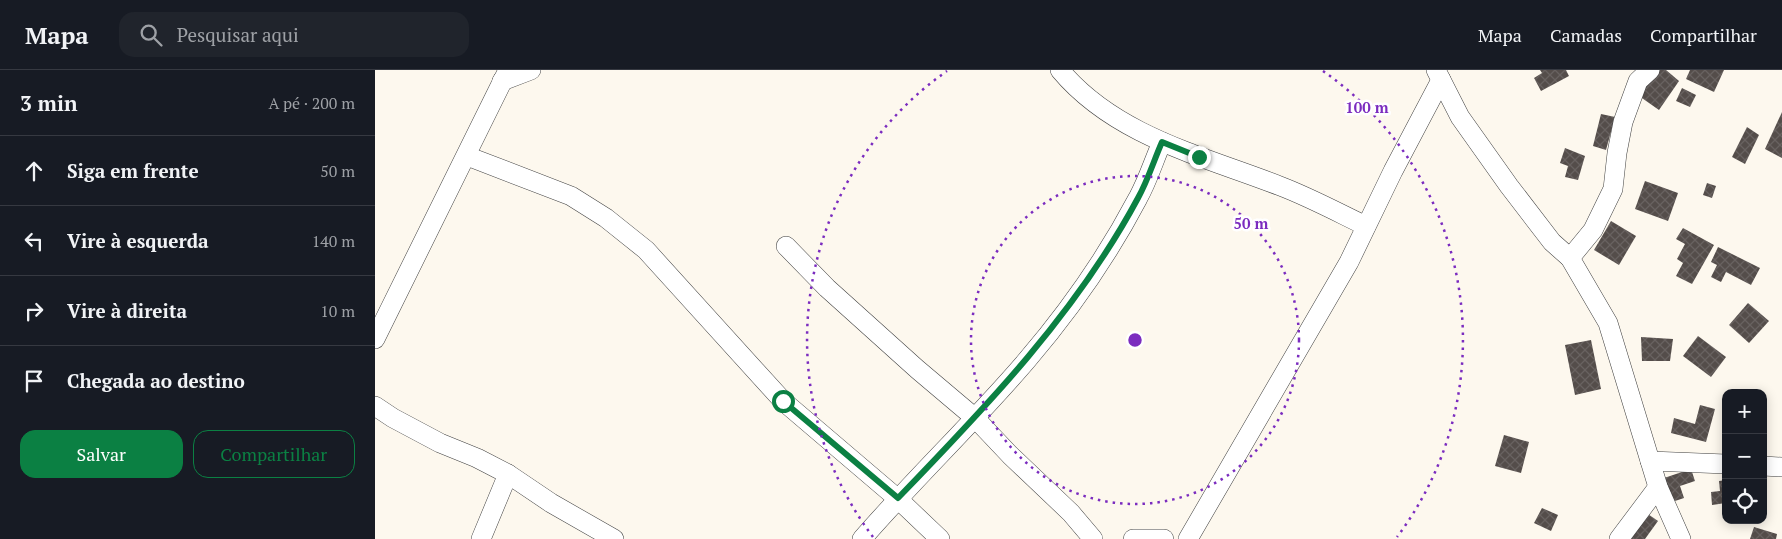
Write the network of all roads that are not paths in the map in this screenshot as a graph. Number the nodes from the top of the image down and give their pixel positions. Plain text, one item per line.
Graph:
1 (531, 70) edge
2 (1060, 70) edge
3 (1650, 70) edge
4 (1439, 75) edge
5 (505, 76) edge
6 (1162, 142) junction
7 (467, 156) junction
8 (1366, 226) junction
9 (786, 246) dead end
10 (1570, 258) junction
11 (375, 339) edge
12 (375, 406) edge
13 (975, 418) junction
14 (1650, 460) junction
15 (1722, 464) edge
16 (1767, 466) edge
17 (1782, 467) edge
18 (508, 474) junction
19 (1658, 487) junction
20 (898, 498) junction
21 (481, 539) edge
22 (614, 539) edge
23 (862, 539) edge
24 (940, 539) edge
25 (1093, 539) edge
26 (1133, 539) edge
27 (1164, 539) edge
28 (1187, 539) edge
29 (1619, 539) edge
30 (1681, 539) edge

1 - 5 street
2 - 6 street
3 - 10 street
4 - 8 street
4 - 10 street
5 - 7 street
6 - 8 street
6 - 13 street
7 - 11 street
7 - 20 street
8 - 28 street
9 - 13 street
10 - 14 street
12 - 18 street
13 - 20 street
13 - 25 street
14 - 15 street
14 - 19 street
16 - 17 street
18 - 21 street
18 - 22 street
19 - 29 street
19 - 30 street
20 - 23 street
20 - 24 street
26 - 27 street

